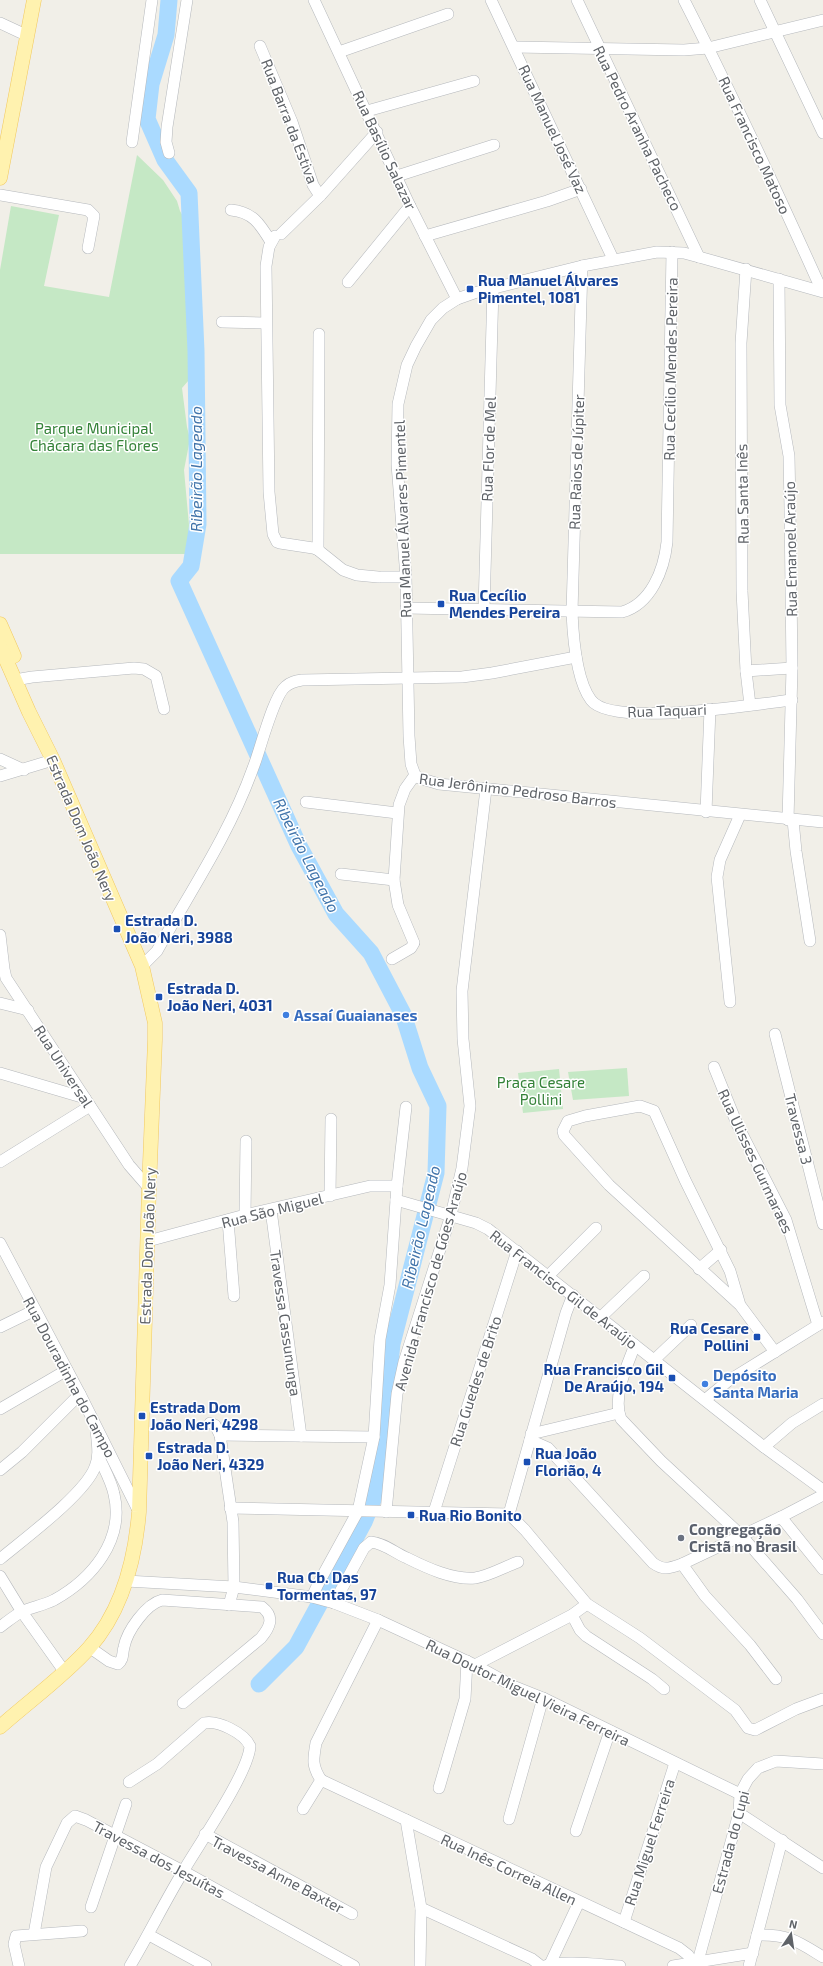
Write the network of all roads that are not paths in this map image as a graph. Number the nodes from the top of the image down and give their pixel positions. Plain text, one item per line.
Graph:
1 (34, 0) edge
2 (152, 0) edge
3 (187, 0) edge
4 (314, 0) edge
5 (491, 0) edge
6 (577, 0) edge
7 (684, 0) edge
8 (760, 0) edge
9 (448, 14) dead end
10 (823, 20) edge
11 (0, 23) edge
12 (775, 32) junction
13 (28, 36) junction
14 (260, 46) dead end
15 (514, 47) junction
16 (708, 48) junction
17 (600, 49) junction
18 (339, 52) junction
19 (474, 81) dead end
20 (367, 111) junction
21 (377, 132) junction
22 (823, 133) edge
23 (4, 137) edge
24 (132, 142) dead end
25 (494, 145) dead end
26 (169, 153) dead end
27 (397, 176) junction
28 (0, 178) edge
29 (581, 189) junction
30 (0, 195) edge
31 (320, 196) junction
32 (410, 206) junction
33 (231, 210) dead end
34 (425, 236) junction
35 (276, 237) junction
36 (88, 248) dead end
37 (672, 252) junction
38 (699, 256) junction
39 (613, 259) junction
40 (582, 266) junction
41 (746, 270) junction
42 (778, 279) junction
43 (348, 282) dead end
44 (492, 288) junction
45 (822, 291) edge
46 (457, 299) junction
47 (222, 322) dead end
48 (265, 323) junction
49 (318, 334) dead end
50 (318, 550) junction
51 (406, 577) junction
52 (406, 608) junction
53 (484, 609) junction
54 (572, 612) junction
55 (0, 624) edge
56 (0, 646) edge
57 (576, 657) junction
58 (792, 668) junction
59 (746, 671) junction
60 (408, 678) junction
61 (20, 679) junction
62 (792, 700) junction
63 (750, 705) junction
64 (164, 709) dead end
65 (710, 709) junction
66 (0, 759) edge
67 (53, 760) junction
68 (24, 770) junction
69 (415, 775) junction
70 (0, 776) edge
71 (486, 789) junction
72 (306, 802) dead end
73 (706, 812) junction
74 (397, 813) junction
75 (740, 815) junction
76 (790, 820) junction
77 (823, 822) edge
78 (341, 874) dead end
79 (394, 880) junction
80 (0, 935) edge
81 (810, 941) dead end
82 (392, 959) dead end
83 (142, 966) junction
84 (730, 1002) dead end
85 (0, 1003) edge
86 (28, 1010) junction
87 (775, 1034) dead end
88 (714, 1067) dead end
89 (3, 1077) edge
90 (88, 1102) junction
91 (406, 1107) dead end
92 (331, 1119) dead end
93 (246, 1141) dead end
94 (0, 1162) edge
95 (397, 1186) junction
96 (149, 1188) junction
97 (330, 1196) junction
98 (396, 1200) junction
99 (270, 1210) junction
100 (245, 1215) junction
101 (451, 1216) junction
102 (228, 1220) junction
103 (823, 1224) edge
104 (596, 1228) dead end
105 (148, 1241) junction
106 (0, 1244) edge
107 (720, 1250) junction
108 (517, 1251) junction
109 (699, 1269) junction
110 (548, 1276) junction
111 (644, 1276) dead end
112 (573, 1295) junction
113 (234, 1296) dead end
114 (740, 1305) junction
115 (35, 1310) junction
116 (601, 1317) junction
117 (821, 1323) edge
118 (691, 1325) dead end
119 (0, 1327) edge
120 (635, 1345) junction
121 (775, 1352) junction
122 (654, 1360) junction
123 (67, 1370) junction
124 (80, 1394) junction
125 (706, 1399) junction
126 (823, 1404) edge
127 (0, 1409) edge
128 (619, 1413) junction
129 (210, 1424) dead end
130 (96, 1428) junction
131 (220, 1435) junction
132 (301, 1436) junction
133 (374, 1437) junction
134 (531, 1437) junction
135 (764, 1447) junction
136 (98, 1454) junction
137 (0, 1470) edge
138 (823, 1490) edge
139 (823, 1495) edge
140 (230, 1508) junction
141 (362, 1511) junction
142 (139, 1512) junction
143 (383, 1512) junction
144 (434, 1512) junction
145 (509, 1514) junction
146 (781, 1517) junction
147 (741, 1536) junction
148 (0, 1559) edge
149 (518, 1562) dead end
150 (682, 1564) junction
151 (823, 1569) edge
152 (0, 1576) edge
153 (126, 1581) junction
154 (234, 1587) junction
155 (312, 1597) junction
156 (334, 1603) junction
157 (229, 1605) junction
158 (590, 1606) junction
159 (22, 1612) junction
160 (572, 1616) junction
161 (378, 1620) junction
162 (0, 1627) edge
163 (823, 1634) edge
164 (89, 1647) junction
165 (471, 1663) junction
166 (64, 1671) junction
167 (776, 1679) dead end
168 (664, 1689) dead end
169 (543, 1698) junction
170 (823, 1699) edge
171 (183, 1704) dead end
172 (0, 1727) edge
173 (610, 1731) junction
174 (675, 1762) junction
175 (823, 1764) edge
176 (321, 1780) junction
177 (129, 1782) dead end
178 (439, 1788) dead end
179 (740, 1794) junction
180 (126, 1804) dead end
181 (303, 1809) dead end
182 (739, 1813) junction
183 (509, 1819) dead end
184 (406, 1820) junction
185 (576, 1831) dead end
186 (205, 1834) junction
187 (115, 1835) junction
188 (782, 1840) junction
189 (823, 1868) edge
190 (183, 1871) junction
191 (579, 1902) junction
192 (90, 1907) dead end
193 (421, 1908) junction
194 (352, 1914) dead end
195 (624, 1922) junction
196 (82, 1931) dead end
197 (34, 1934) junction
198 (148, 1935) junction
199 (757, 1935) junction
200 (753, 1953) junction
201 (823, 1958) edge
202 (337, 1961) edge
203 (696, 1962) junction
204 (545, 1965) edge
205 (19, 1966) edge
206 (130, 1966) edge
207 (206, 1966) edge
208 (354, 1966) edge
209 (420, 1966) edge
210 (620, 1966) edge
211 (673, 1966) edge
212 (749, 1966) edge

1 - 13 main road
2 - 24 street
3 - 26 street
4 - 18 street, Rua Basílio Salazar
5 - 15 street, Rua Manuel José Vaz
6 - 17 street, Rua Pedro Aranha Pacheco
7 - 16 street, Rua Francisco Matoso
8 - 12 street
9 - 18 street
10 - 12 street
11 - 13 street
12 - 16 street
12 - 22 street
13 - 23 main road
14 - 31 street, Rua Barra da Estiva
15 - 17 street
15 - 29 street, Rua Manuel José Vaz
16 - 17 street
16 - 45 street, Rua Francisco Matoso
17 - 38 street, Rua Pedro Aranha Pacheco
18 - 20 street, Rua Basílio Salazar
19 - 20 street
20 - 21 street, Rua Basílio Salazar
21 - 27 street, Rua Basílio Salazar
21 - 31 street
23 - 28 main road
25 - 27 street
27 - 32 street, Rua Basílio Salazar
29 - 34 street
29 - 39 street, Rua Manuel José Vaz
30 - 36 street
31 - 35 street
32 - 34 street, Rua Basílio Salazar
32 - 43 street
33 - 35 street
34 - 46 street, Rua Basílio Salazar
35 - 48 street
37 - 38 street, Rua Manuel Álvares Pimentel
37 - 39 street, Rua Manuel Álvares Pimentel
37 - 54 street, Rua Cecílio Mendes Pereira
38 - 41 street, Rua Manuel Álvares Pimentel
39 - 40 street, Rua Manuel Álvares Pimentel
40 - 44 street, Rua Manuel Álvares Pimentel
40 - 54 street, Rua Raios de Júpiter
41 - 42 street, Rua Manuel Álvares Pimentel
41 - 59 street, Rua Santa Inês
42 - 45 street, Rua Manuel Álvares Pimentel
42 - 58 street, Rua Emanoel Araújo
44 - 46 street, Rua Manuel Álvares Pimentel
44 - 53 street, Rua Flor de Mel
46 - 51 street, Rua Manuel Álvares Pimentel
47 - 48 street
48 - 50 street
49 - 50 street
50 - 51 street
51 - 52 street, Rua Manuel Álvares Pimentel
52 - 53 street, Rua Cecílio Mendes Pereira
52 - 60 street, Rua Manuel Álvares Pimentel
53 - 54 street, Rua Cecílio Mendes Pereira
54 - 57 street, Rua Raios de Júpiter
55 - 61 main road, Estrada Dom João Nery
56 - 61 main road, Estrada Dom João Nery
57 - 60 street
57 - 65 street, Rua Taquari
58 - 59 street
58 - 62 street, Rua Emanoel Araújo
59 - 63 street, Rua Santa Inês
60 - 69 street, Rua Manuel Álvares Pimentel
60 - 83 street
61 - 64 street
61 - 67 main road, Estrada Dom João Nery
62 - 63 street, Rua Taquari
62 - 76 street, Rua Emanoel Araújo
63 - 65 street, Rua Taquari
65 - 73 street
66 - 68 street
67 - 68 street
67 - 83 main road, Estrada Dom João Nery
68 - 70 street
69 - 71 street, Rua Jerônimo Pedroso Barros
69 - 74 street, Rua Jerônimo Pedroso Barros
71 - 73 street, Rua Jerônimo Pedroso Barros
71 - 101 street, Avenida Francisco de Góes Araújo
72 - 74 street
73 - 75 street, Rua Jerônimo Pedroso Barros
74 - 79 street, Rua Jerônimo Pedroso Barros
75 - 76 street, Rua Jerônimo Pedroso Barros
75 - 84 street
76 - 77 street, Rua Jerônimo Pedroso Barros
76 - 81 street, Rua Emanoel Araújo
78 - 79 street
79 - 82 street, Rua Jerônimo Pedroso Barros
80 - 86 street, Rua Universal
83 - 96 main road, Estrada Dom João Nery
85 - 86 street
86 - 90 street, Rua Universal
87 - 103 street, Travessa 3
88 - 117 street, Rua Ulisses Gurmaraes
89 - 90 street
90 - 94 street
90 - 96 street, Rua Universal
91 - 95 street, Avenida Francisco de Góes Araújo
92 - 97 street
93 - 100 street
95 - 97 street, Rua São Miguel
95 - 98 street, Avenida Francisco de Góes Araújo
96 - 105 main road, Estrada Dom João Nery
97 - 99 street, Rua São Miguel
98 - 101 street, Rua Francisco Gil de Araújo
98 - 133 street, Avenida Francisco de Góes Araújo
99 - 100 street, Rua São Miguel
99 - 132 street, Travessa Cassununga
100 - 102 street, Rua São Miguel
101 - 108 street, Rua Francisco Gil de Araújo
101 - 143 street, Avenida Francisco de Góes Araújo
102 - 105 street, Rua São Miguel
102 - 113 street
104 - 110 street
105 - 142 main road, Estrada Dom João Nery
106 - 115 street, Rua Douradinha do Campo
107 - 109 street
107 - 109 street
107 - 114 street
108 - 110 street, Rua Francisco Gil de Araújo
108 - 144 street, Rua Guedes de Brito
109 - 114 street
110 - 112 street, Rua Francisco Gil de Araújo
111 - 116 street
112 - 116 street, Rua Francisco Gil de Araújo
112 - 134 street
114 - 121 street
115 - 119 street
115 - 123 street, Rua Douradinha do Campo
116 - 120 street, Rua Francisco Gil de Araújo
117 - 121 street
118 - 122 street
120 - 122 street, Rua Francisco Gil de Araújo
120 - 128 street
121 - 125 street
122 - 125 street, Rua Francisco Gil de Araújo
123 - 124 street, Rua Douradinha do Campo
123 - 127 street
124 - 130 street, Rua Douradinha do Campo
124 - 137 street
125 - 135 street, Rua Francisco Gil de Araújo
126 - 135 street
128 - 134 street
128 - 147 street
129 - 131 street
130 - 136 street
130 - 142 street, Rua Douradinha do Campo
131 - 132 street
131 - 140 street
132 - 133 street
133 - 141 street, Avenida Francisco de Góes Araújo
134 - 145 street
134 - 150 street
135 - 138 street, Rua Francisco Gil de Araújo
136 - 148 street
136 - 159 street
139 - 146 street
140 - 141 street
140 - 154 street
141 - 143 street
141 - 155 street, Avenida Francisco de Góes Araújo
142 - 153 main road, Estrada Dom João Nery
143 - 144 street
144 - 145 street
145 - 158 street
146 - 147 street
146 - 151 street
147 - 150 street
147 - 163 street
149 - 156 street
150 - 167 street
152 - 159 street
153 - 154 street, Rua Doutor Miguel Vieira Ferreira
153 - 164 main road, Estrada Dom João Nery
154 - 155 street, Rua Doutor Miguel Vieira Ferreira
154 - 157 street
155 - 156 street, Rua Doutor Miguel Vieira Ferreira
156 - 161 street, Rua Doutor Miguel Vieira Ferreira
157 - 164 street
157 - 171 street
158 - 160 street
158 - 170 street
159 - 162 street
159 - 166 street
160 - 165 street
160 - 168 street
161 - 165 street, Rua Doutor Miguel Vieira Ferreira
161 - 176 street
164 - 166 main road, Estrada Dom João Nery
165 - 169 street, Rua Doutor Miguel Vieira Ferreira
165 - 178 street
166 - 172 main road, Estrada Dom João Nery
169 - 173 street, Rua Doutor Miguel Vieira Ferreira
169 - 183 street
173 - 174 street, Rua Doutor Miguel Vieira Ferreira
173 - 185 street
174 - 179 street, Rua Doutor Miguel Vieira Ferreira
174 - 195 street, Rua Miguel Ferreira
175 - 179 street, Estrada do Cupi
176 - 181 street
176 - 184 street, Rua Inês Correia Allen
177 - 186 street
179 - 182 street, Estrada do Cupi
180 - 187 street
182 - 188 street
182 - 203 street, Estrada do Cupi
184 - 191 street, Rua Inês Correia Allen
184 - 193 street
186 - 190 street
186 - 194 street, Travessa Anne Baxter
187 - 190 street, Travessa dos Jesuítas
187 - 192 street
187 - 197 street, Travessa dos Jesuítas
188 - 189 street
188 - 199 street
190 - 198 street
190 - 202 street, Travessa dos Jesuítas
191 - 195 street, Rua Inês Correia Allen
191 - 204 street
193 - 204 street
193 - 209 street
195 - 203 street, Rua Inês Correia Allen
196 - 197 street
197 - 205 street
198 - 206 street
198 - 207 street
199 - 200 street
199 - 201 street
200 - 203 street
200 - 212 street
202 - 208 street, Travessa dos Jesuítas
203 - 211 street
204 - 210 street

